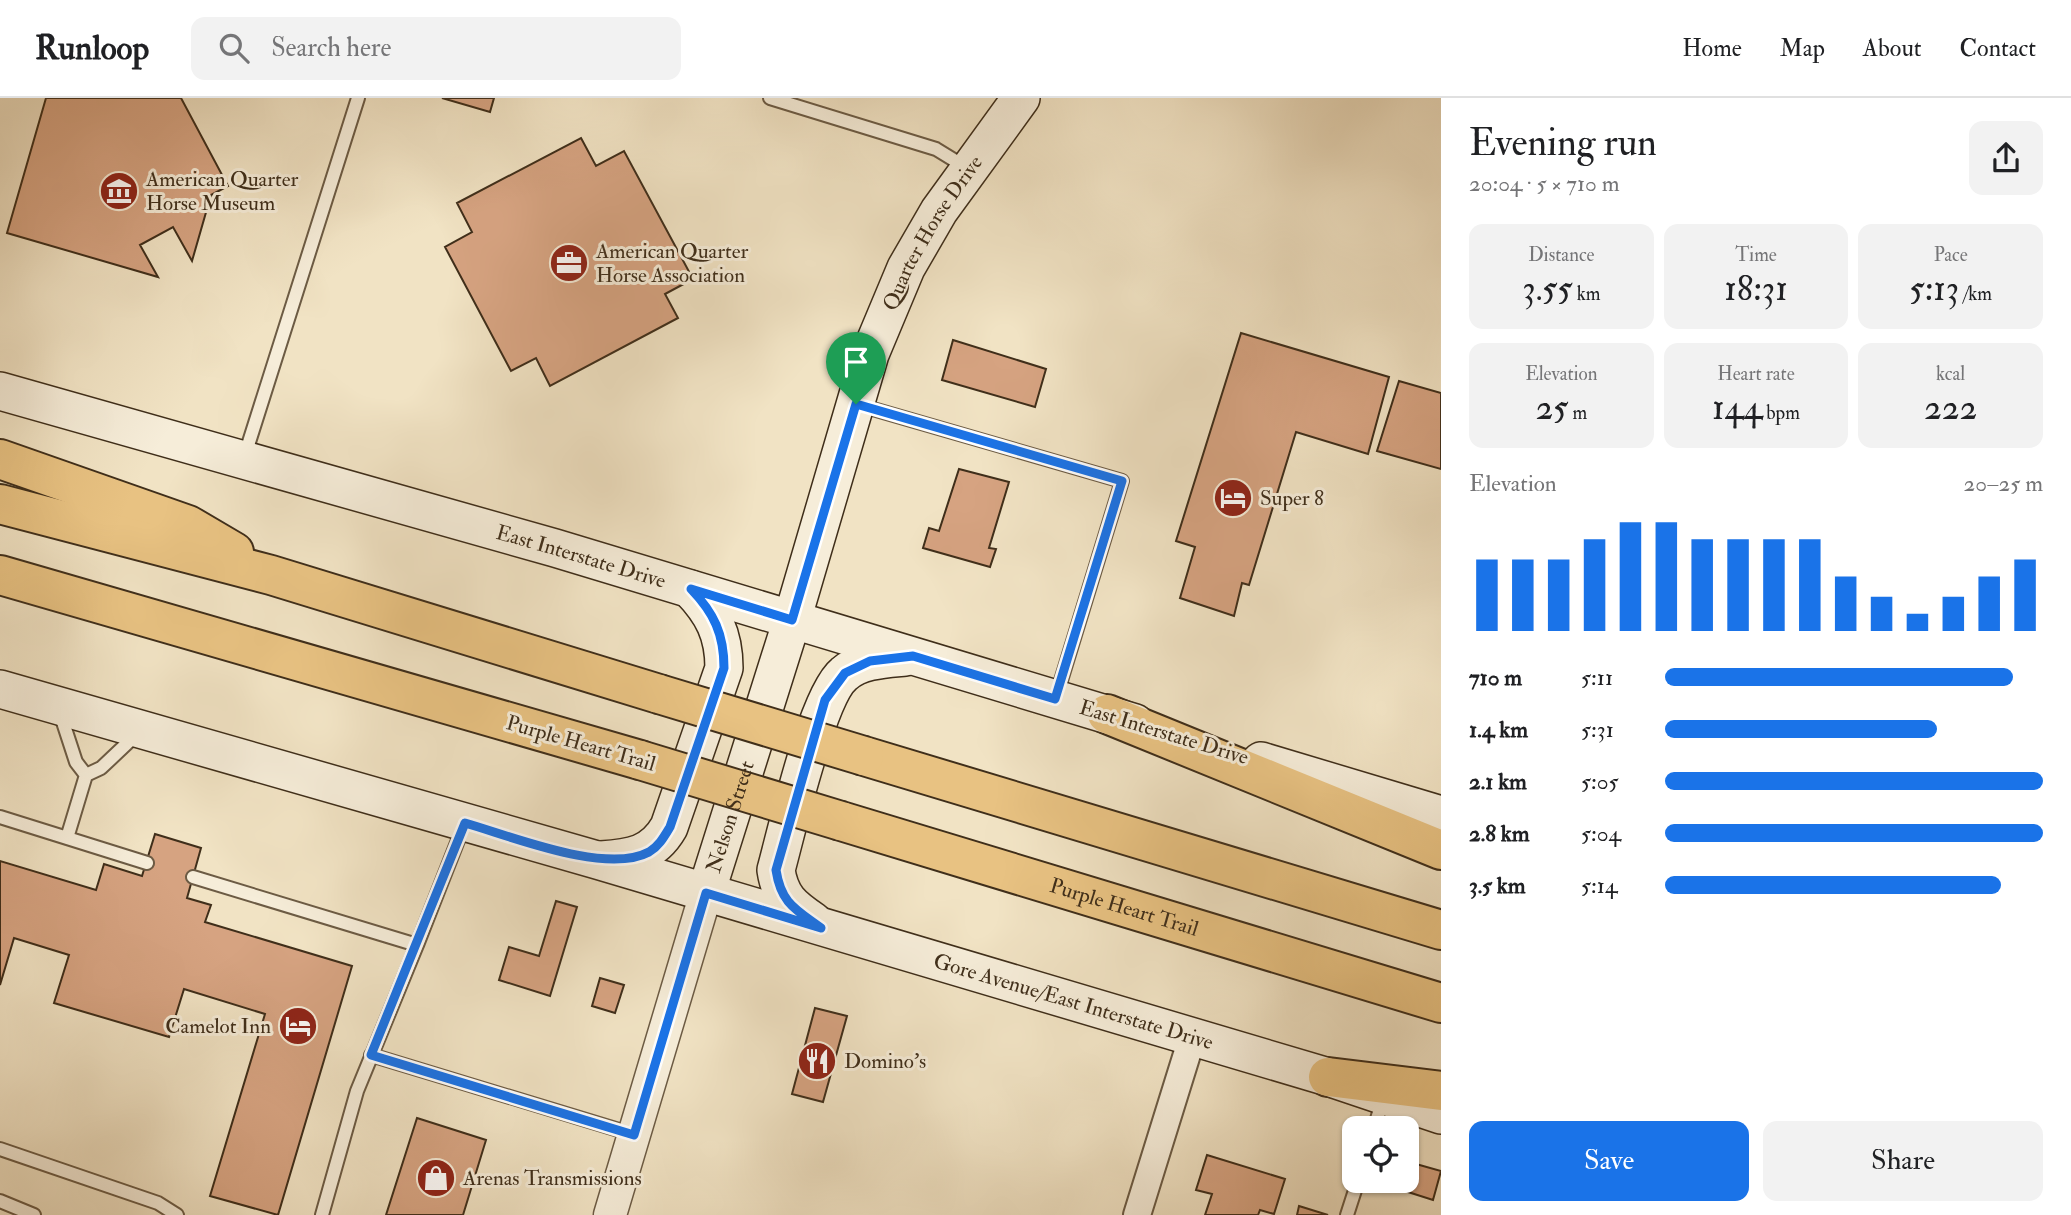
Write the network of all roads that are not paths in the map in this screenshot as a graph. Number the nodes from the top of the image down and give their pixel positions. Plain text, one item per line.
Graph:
1 (358, 98) edge
2 (770, 98) edge
3 (1021, 98) edge
4 (968, 169) junction
5 (0, 391) edge
6 (856, 404) junction
7 (244, 458) junction
8 (0, 459) edge
9 (0, 504) edge
10 (0, 575) edge
11 (271, 575) junction
12 (691, 589) junction
13 (792, 620) junction
14 (913, 656) junction
15 (0, 689) edge
16 (1055, 699) junction
17 (57, 706) junction
18 (1107, 715) junction
19 (142, 730) junction
20 (86, 775) junction
21 (1441, 815) edge
22 (0, 817) edge
23 (465, 823) junction
24 (67, 838) junction
25 (1441, 850) edge
26 (597, 860) junction
27 (147, 863) dead end
28 (193, 877) dead end
29 (706, 893) junction
30 (821, 928) junction
31 (1441, 930) edge
32 (417, 945) junction
33 (1441, 1003) edge
34 (1192, 1038) junction
35 (371, 1055) junction
36 (1328, 1077) junction
37 (1441, 1091) edge
38 (1379, 1112) edge
39 (1441, 1115) edge
40 (634, 1135) junction
41 (0, 1149) edge
42 (1354, 1193) edge
43 (0, 1201) edge
44 (34, 1215) edge
45 (177, 1215) edge
46 (322, 1215) edge
47 (610, 1215) edge
48 (1137, 1215) edge
49 (1347, 1215) edge

1 - 7 lane
2 - 4 lane
3 - 4 main road, Quarter Horse Drive
4 - 6 main road, Quarter Horse Drive
5 - 7 main road, East Interstate Drive
6 - 13 main road, Quarter Horse Drive
6 - 16 lane
7 - 12 main road, East Interstate Drive
8 - 11 highway
9 - 11 highway
10 - 33 highway, Purple Heart Trail, bridge
11 - 31 highway, bridge
12 - 13 main road, East Interstate Drive
12 - 26 main road
13 - 14 main road, East Interstate Drive
13 - 29 main road, Nelson Street
14 - 16 main road, East Interstate Drive
14 - 30 main road
15 - 17 main road
16 - 18 main road, East Interstate Drive
17 - 19 main road
17 - 20 lane
18 - 21 main road, East Interstate Drive
18 - 25 highway
19 - 20 lane
19 - 23 main road
20 - 24 lane
22 - 24 lane
23 - 26 main road
23 - 32 lane
24 - 27 lane
26 - 29 main road
28 - 32 lane
29 - 30 main road, Gore Avenue/East Interstate Drive
29 - 40 street, Nelson Street
30 - 34 main road, Gore Avenue/East Interstate Drive
32 - 35 lane
34 - 36 main road, Gore Avenue/East Interstate Drive
34 - 48 street
35 - 40 lane
35 - 46 lane
36 - 37 highway
36 - 38 main road, Gore Avenue/East Interstate Drive
38 - 39 main road, Gore Avenue/East Interstate Drive
40 - 47 street, Nelson Street
41 - 45 lane
42 - 49 lane
43 - 44 lane

